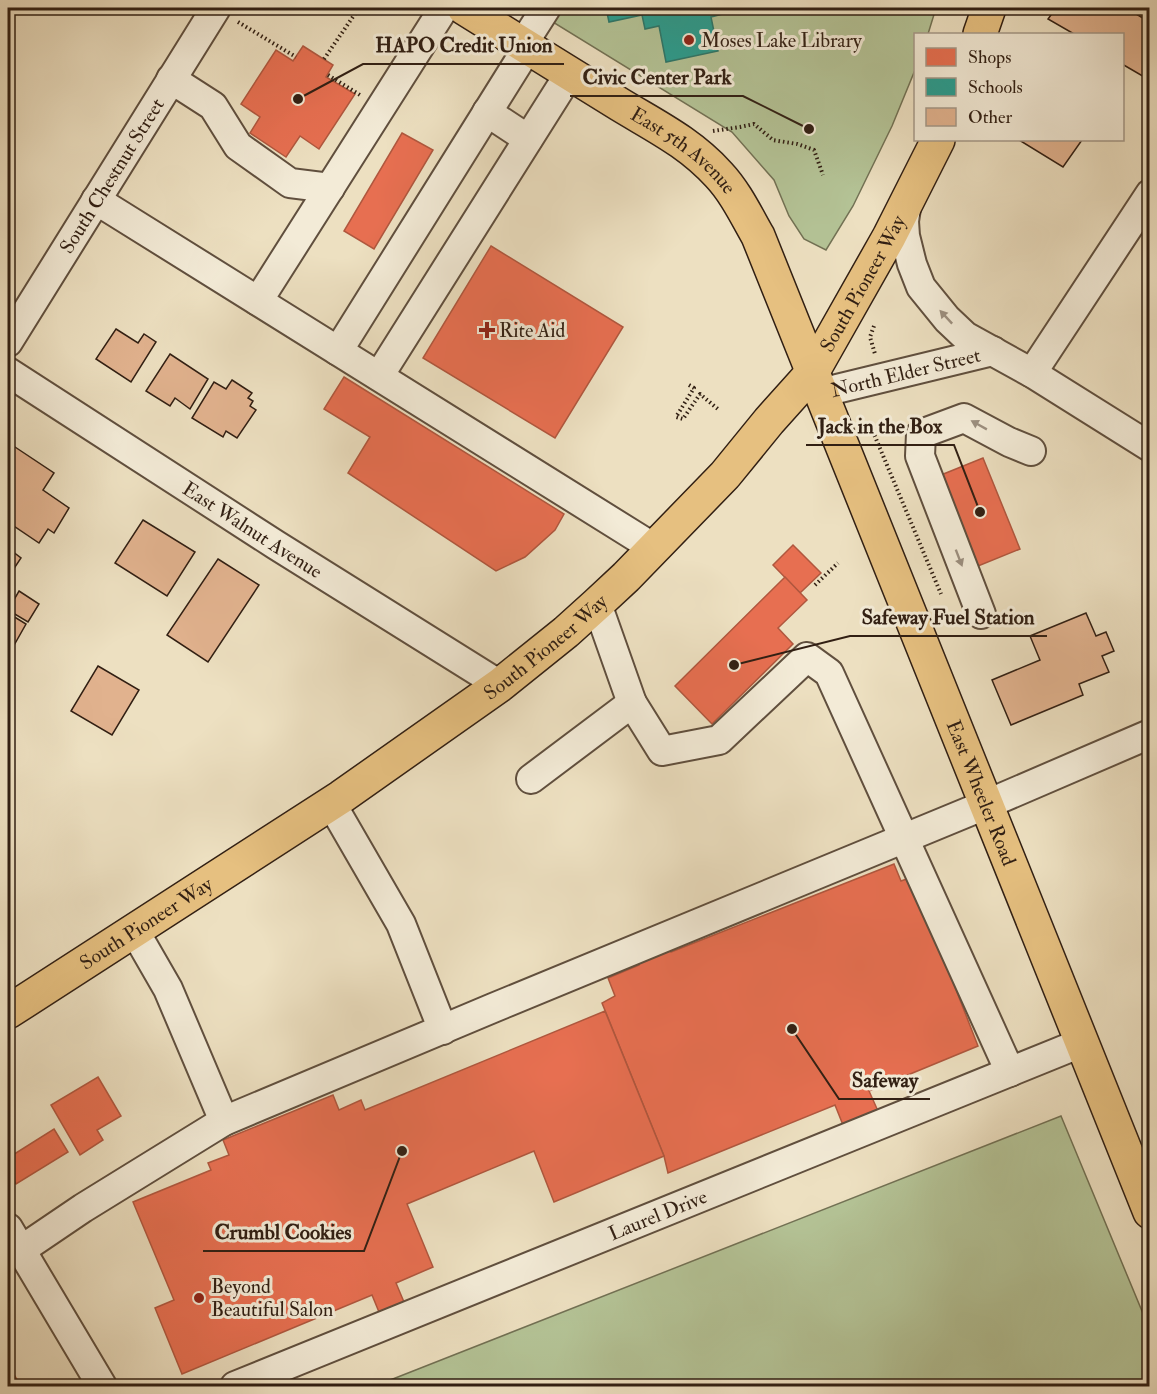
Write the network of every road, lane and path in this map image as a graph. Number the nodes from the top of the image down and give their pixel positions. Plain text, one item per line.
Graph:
1 (359, 8) edge
2 (444, 8) edge
3 (464, 8) edge
4 (546, 8) edge
5 (989, 8) edge
6 (224, 13) edge
7 (980, 33) edge
8 (526, 46) junction
9 (296, 57) dead end
10 (324, 60) dead end
11 (570, 73) junction
12 (171, 79) junction
13 (488, 112) junction
14 (710, 132) dead end
15 (528, 139) junction
16 (937, 141) edge
17 (823, 175) dead end
18 (330, 188) junction
19 (1149, 194) edge
20 (96, 200) junction
21 (906, 202) junction
22 (258, 301) junction
23 (877, 315) dead end
24 (8, 342) edge
25 (338, 351) junction
26 (993, 351) junction
27 (876, 357) dead end
28 (8, 372) edge
29 (1032, 373) junction
30 (379, 376) junction
31 (816, 383) junction
32 (689, 385) dead end
33 (719, 410) dead end
34 (871, 427) dead end
35 (1149, 447) edge
36 (1031, 450) dead end
37 (654, 548) junction
38 (838, 562) dead end
39 (815, 585) dead end
40 (941, 594) dead end
41 (597, 603) junction
42 (981, 614) dead end
43 (500, 684) junction
44 (632, 703) junction
45 (1149, 734) edge
46 (531, 779) dead end
47 (331, 803) junction
48 (985, 805) junction
49 (904, 838) junction
50 (134, 930) junction
51 (8, 1012) edge
52 (443, 1030) junction
53 (1081, 1042) junction
54 (1010, 1072) junction
55 (224, 1121) junction
56 (1147, 1201) edge
57 (14, 1239) edge
58 (102, 1386) edge
59 (235, 1386) edge

1 - 10 path
2 - 18 street
3 - 8 main road, East 5th Avenue
4 - 8 street
5 - 7 main road
6 - 9 path
6 - 12 street, South Chestnut Street
8 - 11 main road, East 5th Avenue
8 - 13 street
11 - 15 street
11 - 31 main road, East 5th Avenue
12 - 18 street
12 - 20 street, South Chestnut Street
13 - 15 street
13 - 25 street
14 - 17 path
15 - 30 street
16 - 21 main road, South Pioneer Way
18 - 22 street
19 - 29 street
20 - 22 street
20 - 24 street, South Chestnut Street
26 -> 21 street
21 - 31 main road, South Pioneer Way
22 - 25 street
23 - 27 path
25 - 30 street
26 - 29 street
26 - 31 street, North Elder Street
28 - 43 street, East Walnut Avenue
29 - 35 street
30 - 37 street
31 - 37 main road, South Pioneer Way
31 - 48 main road, East Wheeler Road
32 - 33 path
34 - 40 path
36 -> 42 street
37 - 41 main road, South Pioneer Way
38 - 39 path
41 - 43 main road, South Pioneer Way
41 - 44 street
43 - 47 main road, South Pioneer Way
44 - 46 street
44 - 49 street
45 - 48 street
47 - 50 main road, South Pioneer Way
47 - 52 street
48 - 49 street
48 - 53 main road, East Wheeler Road
49 - 52 street
49 - 54 street
50 - 51 main road, South Pioneer Way
50 - 55 street
52 - 55 street
53 - 54 street, Laurel Drive
53 - 56 main road, East Wheeler Road
54 - 59 street, Laurel Drive
55 - 57 street
57 - 58 street

